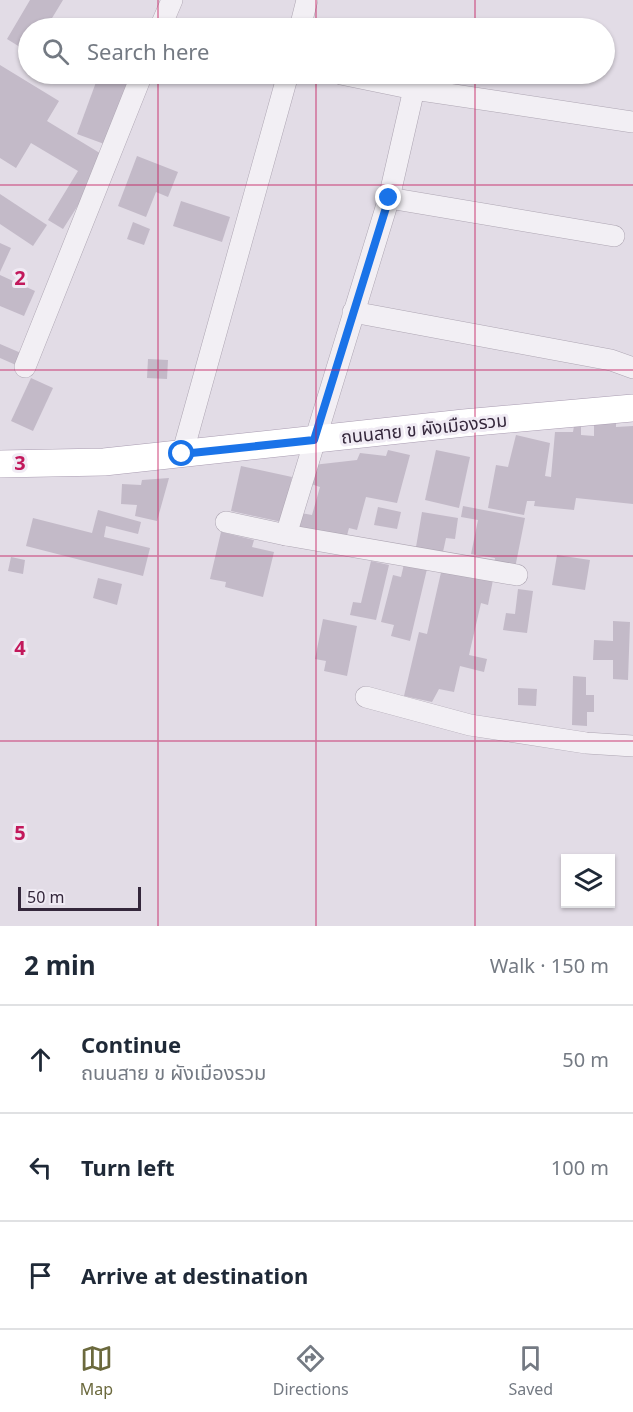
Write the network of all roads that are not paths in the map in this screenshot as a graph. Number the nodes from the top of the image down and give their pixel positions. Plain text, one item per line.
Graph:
1 (172, 0) edge
2 (307, 0) edge
3 (164, 18) edge
4 (302, 18) edge
5 (138, 84) edge
6 (285, 84) edge
7 (390, 84) edge
8 (414, 89) junction
9 (633, 122) edge
10 (389, 198) junction
11 (614, 236) dead end
12 (353, 312) junction
13 (25, 367) dead end
14 (633, 368) edge
15 (633, 408) edge
16 (314, 440) junction
17 (182, 454) junction
18 (0, 464) edge
19 (226, 522) dead end
20 (286, 535) junction
21 (517, 575) dead end
22 (366, 697) dead end
23 (633, 746) edge

1 - 3 street
2 - 4 street
5 - 13 street
6 - 17 street
7 - 8 street
8 - 9 street
8 - 10 street
10 - 11 street
10 - 12 street
12 - 14 street
12 - 16 street
15 - 16 main road, ถนนสาย ข ผังเมืองรวม
16 - 17 main road, ถนนสาย ข ผังเมืองรวม
16 - 20 street
17 - 18 main road, ถนนสาย ข ผังเมืองรวม
19 - 20 street
20 - 21 street
22 - 23 street

